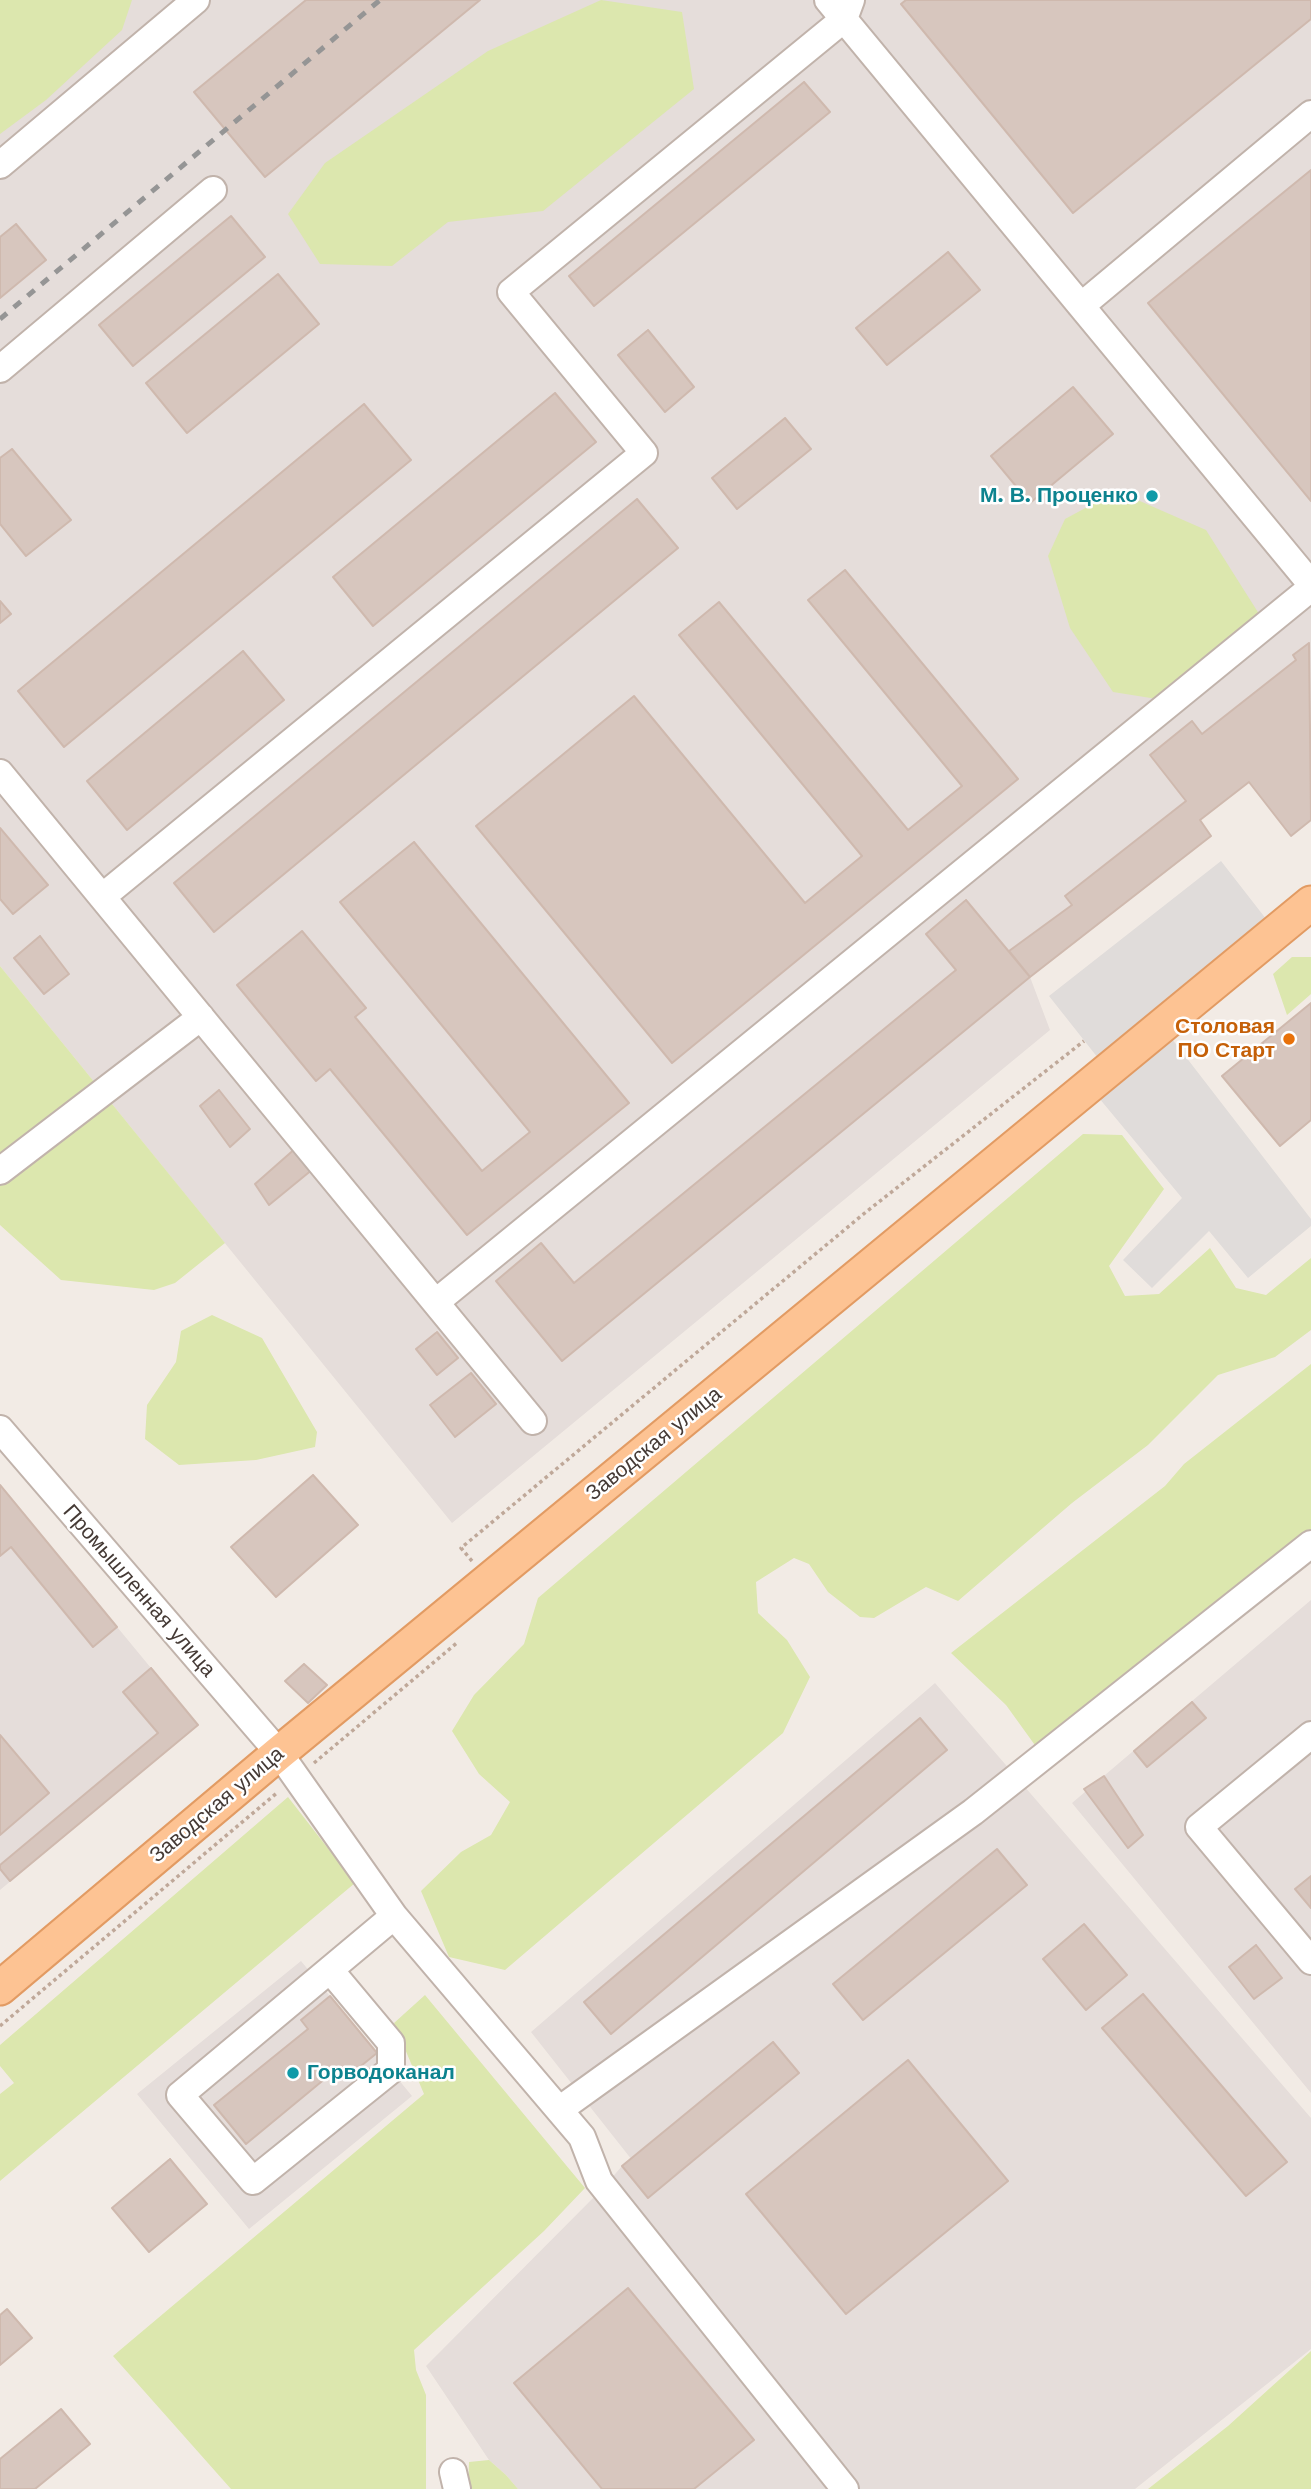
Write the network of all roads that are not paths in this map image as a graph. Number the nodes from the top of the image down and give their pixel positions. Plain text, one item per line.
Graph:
1 (197, 0) edge
2 (841, 6) edge
3 (1311, 114) edge
4 (0, 166) edge
5 (214, 190) dead end
6 (1081, 306) junction
7 (0, 369) edge
8 (1311, 586) edge
9 (0, 773) edge
10 (102, 897) junction
11 (1311, 903) edge
12 (201, 1017) junction
13 (0, 1171) edge
14 (436, 1302) junction
15 (533, 1421) dead end
16 (0, 1429) edge
17 (1311, 1544) edge
18 (1311, 1735) edge
19 (279, 1753) junction
20 (394, 1916) junction
21 (1311, 1961) edge
22 (330, 1970) junction
23 (0, 1988) edge
24 (559, 2110) junction
25 (845, 2489) edge

1 - 4 street
2 - 6 street
2 - 10 street
3 - 6 street
5 - 7 street
6 - 8 street
8 - 14 street
9 - 10 street
10 - 12 street
11 - 19 main road, Заводская улица
12 - 13 street
12 - 14 street
14 - 15 street
16 - 19 street, Промышленная улица
17 - 24 street
18 - 21 street
19 - 20 street, Промышленная улица
19 - 23 main road, Заводская улица
20 - 22 street
20 - 24 street, Промышленная улица
22 - 22 street
24 - 25 street, Промышленная улица

